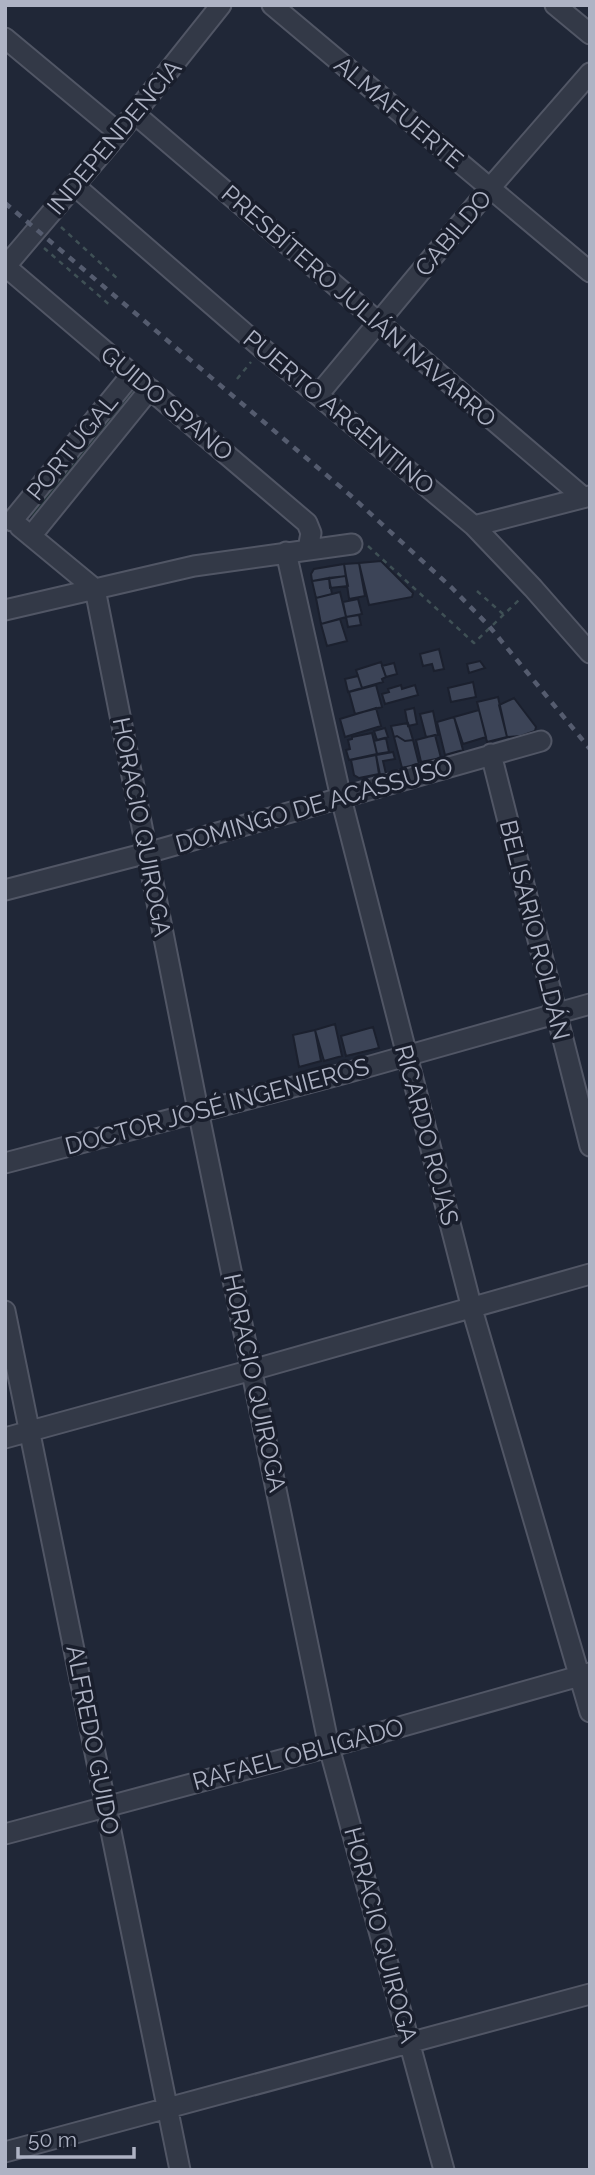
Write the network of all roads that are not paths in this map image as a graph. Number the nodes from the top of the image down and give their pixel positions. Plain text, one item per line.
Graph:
1 (221, 5) edge
2 (272, 5) edge
3 (555, 5) edge
4 (590, 34) edge
5 (5, 38) edge
6 (590, 73) edge
7 (135, 114) junction
8 (119, 133) junction
9 (74, 185) junction
10 (490, 188) junction
11 (5, 266) edge
12 (590, 272) edge
13 (377, 323) junction
14 (132, 374) junction
15 (150, 389) junction
16 (318, 395) junction
17 (587, 497) edge
18 (9, 518) edge
19 (474, 526) junction
20 (31, 536) junction
21 (352, 544) road end
22 (307, 549) junction
23 (286, 552) junction
24 (95, 589) junction
25 (5, 610) edge
26 (590, 653) edge
27 (541, 741) dead end
28 (491, 754) junction
29 (341, 798) junction
30 (147, 853) junction
31 (5, 890) edge
32 (590, 1004) edge
33 (556, 1013) junction
34 (406, 1055) junction
35 (198, 1110) junction
36 (590, 1146) edge
37 (5, 1163) edge
38 (590, 1274) edge
39 (472, 1309) junction
40 (5, 1311) edge
41 (253, 1370) junction
42 (30, 1431) junction
43 (5, 1438) edge
44 (585, 1674) edge
45 (590, 1712) edge
46 (329, 1747) junction
47 (107, 1806) junction
48 (5, 1834) edge
49 (590, 1994) edge
50 (410, 2042) junction
51 (167, 2109) junction
52 (5, 2152) edge
53 (180, 2170) edge
54 (444, 2170) edge

1 - 7 street, INDEPENDENCIA
2 - 10 street, ALMAFUERTE
3 - 4 street
5 - 8 street
6 - 10 street, CABILDO
7 - 8 street, INDEPENDENCIA
7 - 13 street, PRESBÍTERO JULIÁN NAVARRO
8 - 9 street, INDEPENDENCIA
9 - 11 street, INDEPENDENCIA
9 - 16 street, PUERTO ARGENTINO
10 - 12 street, ALMAFUERTE
10 - 13 street, CABILDO
11 - 14 street, GUIDO SPANO
13 - 16 street, CABILDO
13 - 17 street, PRESBÍTERO JULIÁN NAVARRO
14 - 15 street, GUIDO SPANO
14 - 18 street, PORTUGAL
15 - 20 street, PORTUGAL
15 - 22 street, GUIDO SPANO
16 - 19 street, PUERTO ARGENTINO
17 - 19 street
18 - 20 street
19 - 26 street, PUERTO ARGENTINO
20 - 24 street
21 - 22 street
22 - 23 street
23 - 24 street
23 - 29 street, RICARDO ROJAS
24 - 25 street
24 - 30 street, HORACIO QUIROGA
27 - 28 street, DOMINGO DE ACASSUSO
28 - 29 street, DOMINGO DE ACASSUSO
28 - 33 street, BELISARIO ROLDÁN
29 - 30 street, DOMINGO DE ACASSUSO
29 - 34 street, RICARDO ROJAS
30 - 31 street, DOMINGO DE ACASSUSO
30 - 35 street, HORACIO QUIROGA
32 - 33 street, DOCTOR JOSÉ INGENIEROS
33 - 34 street, DOCTOR JOSÉ INGENIEROS
33 - 36 street, BELISARIO ROLDÁN
34 - 35 street, DOCTOR JOSÉ INGENIEROS
34 - 39 street, RICARDO ROJAS
35 - 37 street, DOCTOR JOSÉ INGENIEROS
35 - 41 street, HORACIO QUIROGA
38 - 39 street
39 - 41 street
39 - 44 street, RICARDO ROJAS
40 - 42 street, ALFREDO GUIDO
41 - 42 street
41 - 46 street, HORACIO QUIROGA
42 - 43 street
42 - 47 street, ALFREDO GUIDO
44 - 45 street, RICARDO ROJAS
44 - 46 street, RAFAEL OBLIGADO
46 - 47 street, RAFAEL OBLIGADO
46 - 50 street, HORACIO QUIROGA
47 - 48 street, RAFAEL OBLIGADO
47 - 51 street, ALFREDO GUIDO
49 - 50 street
50 - 51 street
50 - 54 street, HORACIO QUIROGA
51 - 52 street
51 - 53 street, ALFREDO GUIDO

